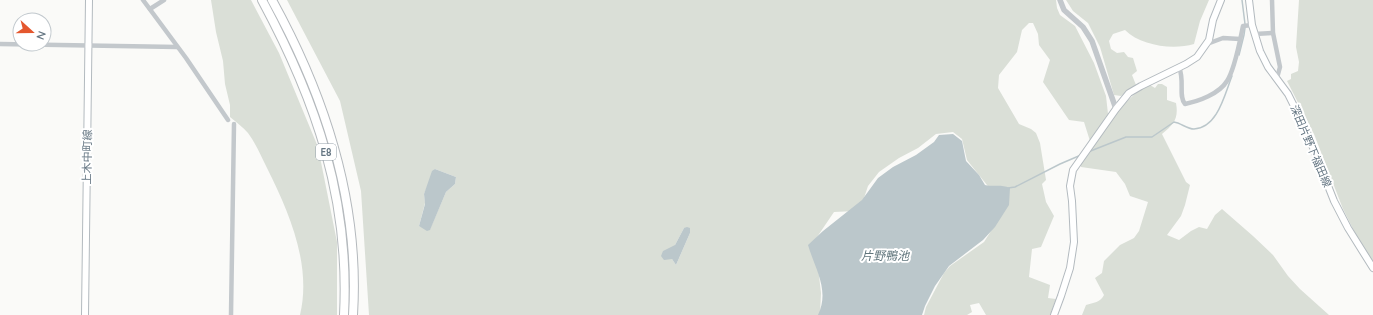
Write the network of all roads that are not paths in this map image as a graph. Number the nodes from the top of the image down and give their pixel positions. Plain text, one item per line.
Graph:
1 (89, 0) edge
2 (142, 0) edge
3 (164, 0) edge
4 (262, 0) edge
5 (272, 0) edge
6 (1060, 0) edge
7 (1221, 0) edge
8 (1249, 0) edge
9 (1272, 0) edge
10 (150, 9) junction
11 (1252, 26) junction
12 (1273, 33) junction
13 (1255, 34) junction
14 (1240, 39) junction
15 (0, 44) edge
16 (1207, 44) junction
17 (89, 46) junction
18 (177, 47) junction
19 (1179, 67) junction
20 (1277, 78) junction
21 (1116, 109) junction
22 (228, 120) dead end
23 (234, 124) dead end
24 (1373, 268) edge
25 (85, 315) edge
26 (232, 315) edge
27 (344, 315) edge
28 (353, 315) edge
29 (1054, 315) edge

1 - 17 main road, 上木中町線
2 - 10 street
3 - 10 street
4 - 27 highway, E8
5 - 28 highway, E8
6 - 21 street
7 - 16 main road
8 - 11 main road, 深田片野下福田線
9 - 12 street
10 - 18 street
11 - 13 main road, 深田片野下福田線
11 - 14 street
12 - 13 street
12 - 20 street
13 - 20 main road, 深田片野下福田線
14 - 16 street
14 - 19 street
15 - 17 street
16 - 19 main road
17 - 18 street
17 - 25 main road, 上木中町線
18 - 22 street
19 - 21 main road
20 - 24 main road, 深田片野下福田線
21 - 29 main road
23 - 26 street

